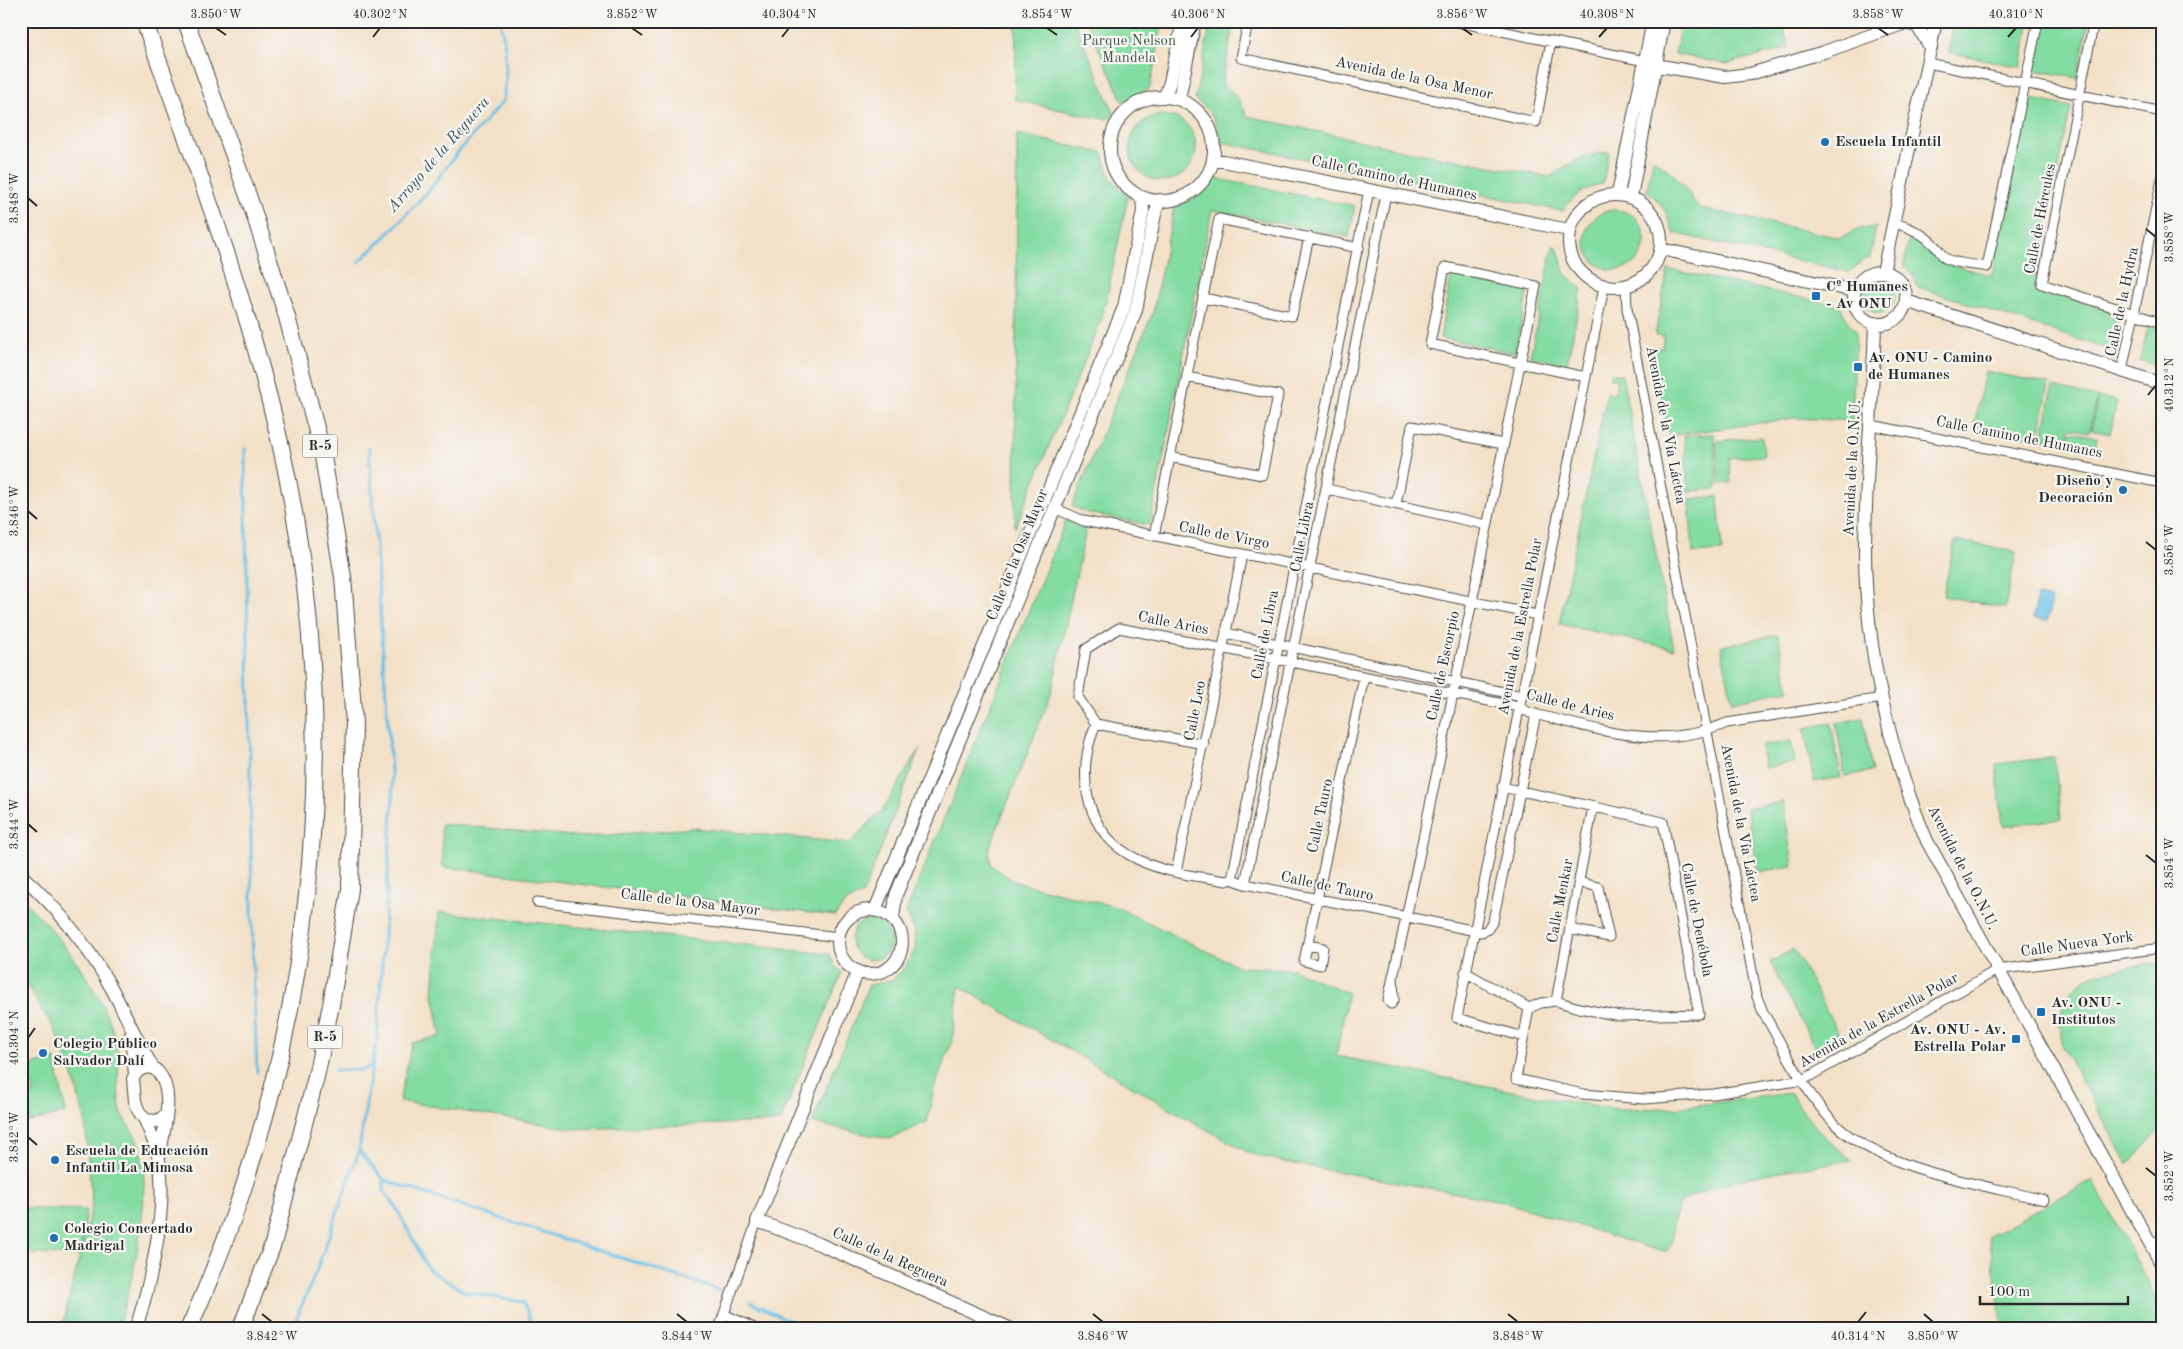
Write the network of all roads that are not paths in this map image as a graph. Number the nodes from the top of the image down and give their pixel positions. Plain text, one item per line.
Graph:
1 (144, 21) edge
2 (186, 21) edge
3 (1183, 21) edge
4 (1195, 21) edge
5 (1248, 21) edge
6 (1453, 21) edge
7 (1653, 21) edge
8 (1664, 21) edge
9 (1936, 21) edge
10 (2038, 21) edge
11 (2094, 21) edge
12 (1876, 26) edge
13 (1551, 41) junction
14 (1931, 48) junction
15 (1650, 63) junction
16 (1928, 63) junction
17 (2025, 83) junction
18 (1165, 96) junction
19 (2079, 96) junction
20 (1179, 99) junction
21 (2162, 112) edge
22 (1213, 159) junction
23 (2162, 179) edge
24 (1369, 190) junction
25 (1386, 194) junction
26 (1618, 194) junction
27 (1142, 197) junction
28 (1631, 197) junction
29 (1160, 200) junction
30 (1894, 224) junction
31 (1570, 230) junction
32 (1309, 238) junction
33 (1359, 248) junction
34 (1661, 249) junction
35 (1883, 272) junction
36 (1604, 287) junction
37 (1626, 287) junction
38 (1855, 291) junction
39 (1203, 298) junction
40 (1906, 301) junction
41 (2134, 314) junction
42 (1875, 323) junction
43 (2162, 323) edge
44 (1520, 362) junction
45 (2122, 371) junction
46 (1187, 377) junction
47 (1586, 377) junction
48 (2162, 384) edge
49 (1870, 425) junction
50 (1503, 444) junction
51 (1170, 457) junction
52 (2162, 483) edge
53 (1327, 489) junction
54 (1396, 504) junction
55 (1054, 508) junction
56 (1487, 525) junction
57 (1154, 536) junction
58 (1242, 555) junction
59 (1294, 564) junction
60 (1311, 568) junction
61 (1472, 601) junction
62 (1537, 615) junction
63 (1226, 633) junction
64 (1278, 644) junction
65 (1222, 648) junction
66 (1294, 648) junction
67 (1276, 658) junction
68 (1291, 661) junction
69 (1364, 677) junction
70 (1455, 682) junction
71 (1452, 694) junction
72 (1522, 696) junction
73 (1882, 698) junction
74 (1519, 707) junction
75 (1536, 714) junction
76 (1096, 724) junction
77 (1706, 732) junction
78 (1204, 744) junction
79 (1502, 787) junction
80 (1520, 791) junction
81 (1593, 807) junction
82 (1176, 872) junction
83 (21, 875) edge
84 (1232, 879) junction
85 (1579, 882) junction
86 (1246, 884) junction
87 (1318, 899) junction
88 (537, 902) dead end
89 (875, 910) junction
90 (1406, 917) junction
91 (893, 918) junction
92 (1570, 929) junction
93 (1473, 931) junction
94 (839, 937) junction
95 (1308, 945) junction
96 (2162, 948) edge
97 (1996, 970) junction
98 (858, 971) junction
99 (1465, 972) junction
100 (1393, 975) dead end
101 (1556, 1001) junction
102 (1529, 1008) junction
103 (131, 1030) junction
104 (1524, 1037) junction
105 (153, 1068) junction
106 (135, 1074) junction
107 (1803, 1080) junction
108 (165, 1116) junction
109 (144, 1120) junction
110 (258, 1142) junction
111 (159, 1159) junction
112 (288, 1182) junction
113 (2044, 1200) dead end
114 (757, 1220) junction
115 (2156, 1241) edge
116 (2162, 1265) edge
117 (724, 1314) junction
118 (136, 1328) edge
119 (180, 1328) edge
120 (190, 1328) edge
121 (230, 1328) edge
122 (242, 1328) edge
123 (719, 1328) edge
124 (754, 1328) edge
125 (1009, 1328) edge

1 - 110 highway, R-5
2 - 112 highway, R-5
3 - 18 street
4 - 20 street
5 - 13 street, Avenida de la Osa Menor
6 - 13 street
7 - 15 street
8 - 15 street
9 - 14 street
10 - 17 street
11 - 19 street, Calle de Hércules
12 - 14 street
12 - 15 street
13 - 15 street
14 - 16 street
15 - 26 street
15 - 28 street
16 - 17 street
16 - 30 street
17 - 19 street
17 - 30 street
18 - 20 street
18 - 27 street
19 - 21 street
19 - 41 street, Calle de Hércules
20 - 22 street
22 - 24 street, Calle Camino de Humanes
22 - 29 street
23 - 41 street, Calle de la Hydra
24 - 25 street, Calle Camino de Humanes
24 - 33 street, Calle de Libra
25 - 31 street, Calle Camino de Humanes
25 - 53 street, Calle Libra
26 - 28 street
26 - 31 street
27 - 29 street
27 - 89 street, Calle de la Osa Mayor
28 - 34 street
29 - 55 street, Calle de la Osa Mayor
30 - 35 street
31 - 36 street
32 - 33 street
32 - 39 street
32 - 39 street
33 - 59 street, Calle de Libra
34 - 37 street
34 - 38 street
35 - 38 street
35 - 40 street
36 - 37 street
36 - 47 street, Avenida de la Estrella Polar
37 - 77 street, Avenida de la Vía Láctea
38 - 42 street
39 - 46 street
40 - 42 street
40 - 45 street
41 - 43 street, Calle de Hércules
41 - 45 street, Calle de la Hydra
42 - 49 street, Avenida de la O.N.U.
44 - 44 street, Calle de Escorpio
44 - 47 street, Calle de Escorpio
44 - 50 street, Calle de Escorpio
45 - 48 street
46 - 51 street
46 - 51 street
47 - 62 street, Avenida de la Estrella Polar
49 - 52 street, Calle Camino de Humanes
49 - 73 street, Avenida de la O.N.U.
50 - 54 street
50 - 56 street, Calle de Escorpio
51 - 57 street
53 - 54 street
53 - 60 street, Calle Libra
54 - 56 street
55 - 57 street, Calle de Virgo
55 - 91 street, Calle de la Osa Mayor
56 - 61 street, Calle de Escorpio
57 - 58 street, Calle de Virgo
58 - 59 street, Calle de Virgo
58 - 63 street, Calle Leo
59 - 60 street, Calle de Virgo
59 - 64 street, Calle de Libra
60 - 61 street, Calle de Virgo
60 - 66 street, Calle Libra
61 - 62 street, Calle de Virgo
61 - 70 street, Calle de Escorpio
62 - 72 street, Avenida de la Estrella Polar
63 - 64 street, Calle de Aries
63 - 65 street, Calle Leo
64 - 66 street, Calle de Aries
64 - 67 street, Calle de Libra
65 - 67 street, Calle de Aries
65 - 76 street, Calle Aries
65 - 78 street, Calle Leo
66 - 68 street, Calle Libra
66 - 70 street, Calle de Aries
67 - 68 street, Calle de Aries
67 - 84 street, Calle de Libra
68 - 69 street, Calle de Aries
68 - 86 street, Calle Libra
69 - 71 street, Calle de Aries
69 - 87 street, Calle Tauro
70 - 71 street, Calle de Escorpio
70 - 72 street, Calle de Aries
71 - 74 street, Calle de Aries
71 - 90 street, Calle de Escorpio
72 - 74 street, Avenida de la Estrella Polar
73 - 77 street, Calle de Aries
73 - 97 street, Avenida de la O.N.U.
74 - 75 street, Calle de Aries
74 - 79 street, Avenida de la Estrella Polar
75 - 77 street, Calle de Aries
75 - 80 street
76 - 78 street
76 - 82 street
77 - 107 street, Avenida de la Vía Láctea
78 - 82 street, Calle Leo
79 - 80 street, Calle de Denébola
79 - 93 street, Avenida de la Estrella Polar
80 - 81 street, Calle de Denébola
80 - 93 street
81 - 85 street, Calle Menkar
81 - 101 street, Calle de Denébola
82 - 84 street, Calle de Tauro
83 - 103 street
84 - 86 street, Calle de Tauro
85 - 92 street, Calle Menkar
85 - 92 street
86 - 87 street, Calle de Tauro
87 - 90 street, Calle de Tauro
87 - 95 street, Calle Tauro
88 - 94 street, Calle de la Osa Mayor
89 - 91 street
89 - 94 street
90 - 93 street, Calle de Tauro
90 - 100 street, Calle de Escorpio
91 - 98 street
92 - 101 street, Calle Menkar
93 - 99 street, Avenida de la Estrella Polar
94 - 98 street
95 - 95 street, Calle Tauro
96 - 97 street, Calle Nueva York
97 - 107 street, Avenida de la Estrella Polar
97 - 115 street, Avenida de la O.N.U.
98 - 114 street
99 - 102 street
99 - 104 street, Avenida de la Estrella Polar
101 - 102 street
102 - 104 street, Avenida de la Estrella Polar
103 - 105 street
103 - 106 street
104 - 107 street, Avenida de la Estrella Polar
105 - 106 street
105 - 108 street
106 - 109 street
107 - 113 street, Avenida de la Vía Láctea
108 - 109 street
108 - 111 street
109 - 111 street
110 - 119 highway
110 - 120 highway, R-5
111 - 118 street
112 - 121 highway, R-5
112 - 122 highway
114 - 117 street
114 - 125 street, Calle de la Reguera
115 - 116 street, Avenida de la O.N.U.
117 - 123 street
117 - 124 street

